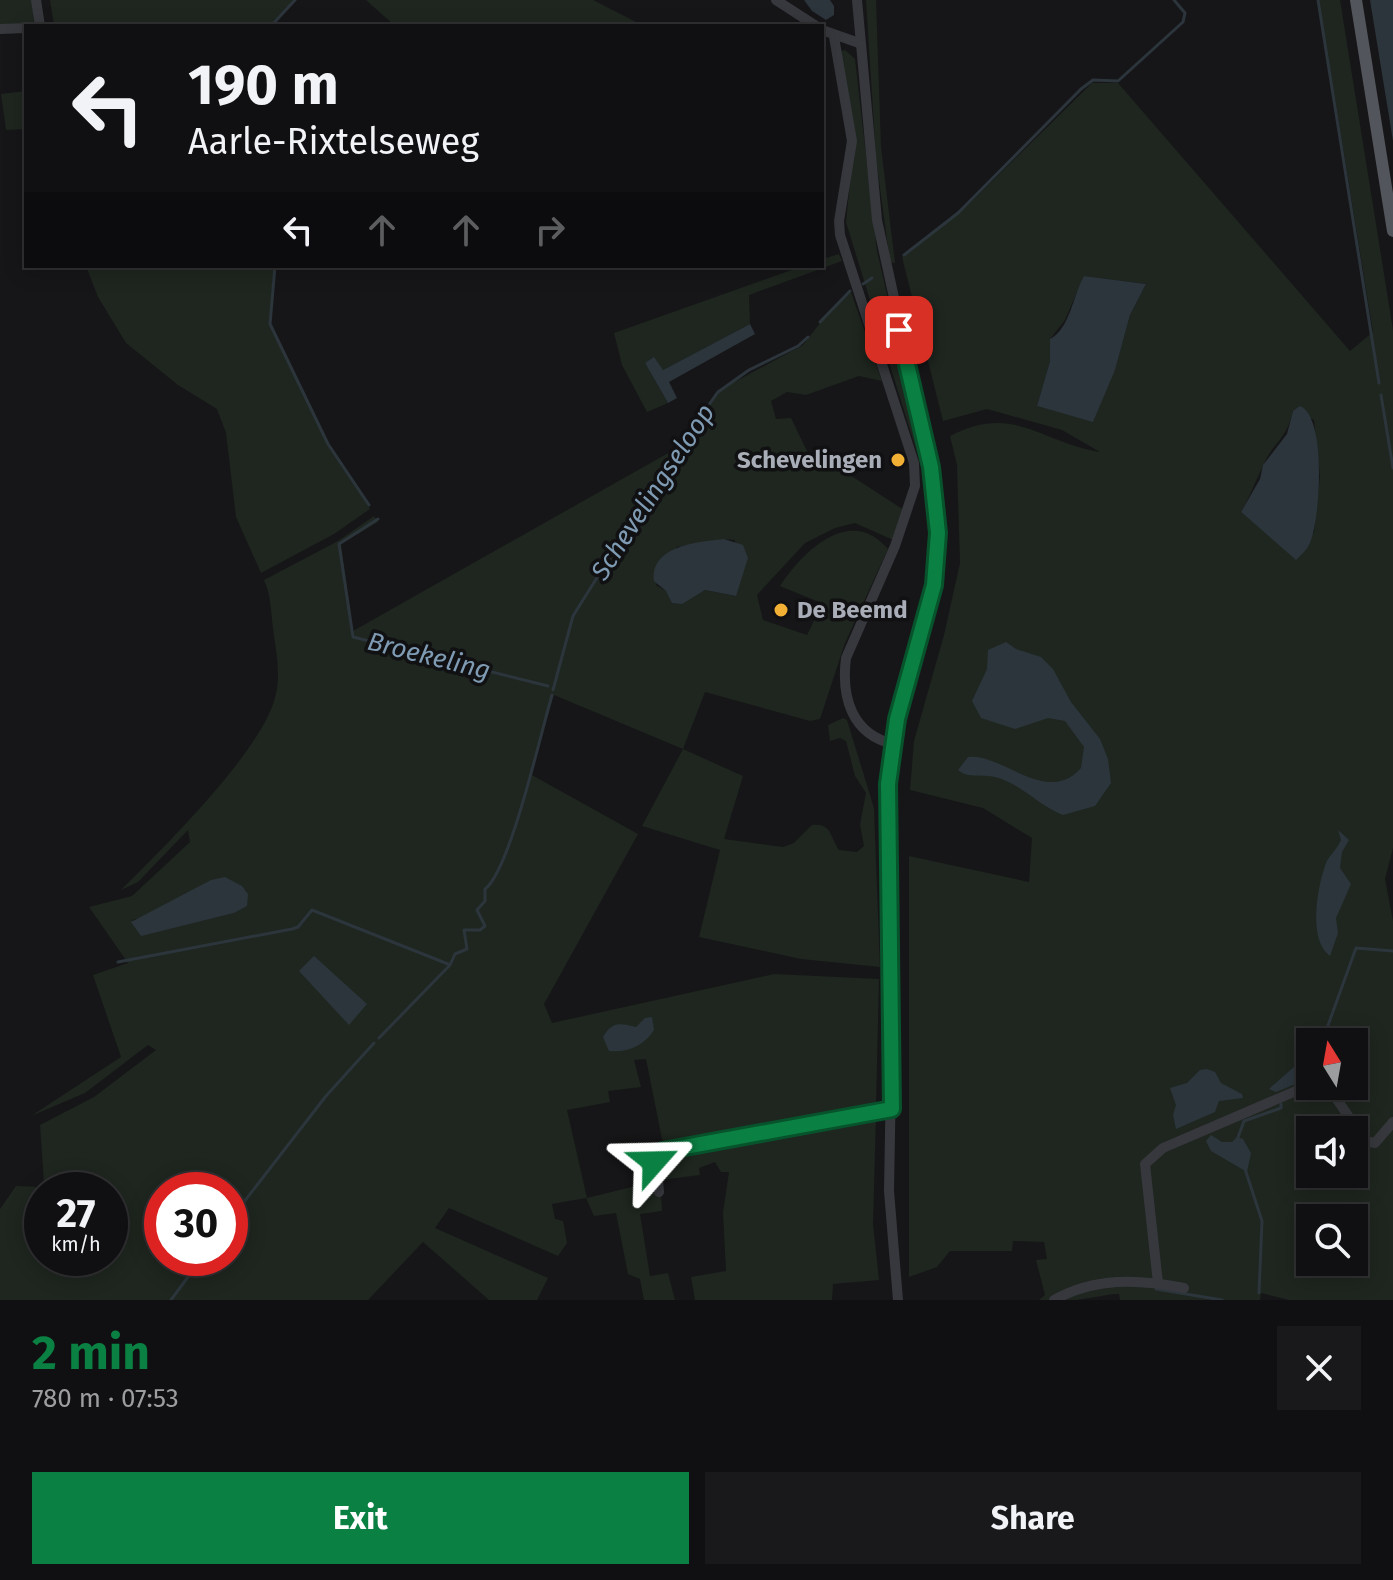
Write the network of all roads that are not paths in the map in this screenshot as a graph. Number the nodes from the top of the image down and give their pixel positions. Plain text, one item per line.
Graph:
1 (36, 0) edge
2 (776, 0) edge
3 (857, 0) edge
4 (1356, 0) edge
5 (40, 24) edge
6 (813, 24) edge
7 (24, 28) edge
8 (0, 29) edge
9 (824, 31) edge
10 (834, 37) junction
11 (859, 43) junction
12 (1393, 231) edge
13 (893, 744) junction
14 (1296, 1091) edge
15 (1337, 1100) edge
16 (892, 1109) junction
17 (1393, 1122) edge
18 (659, 1192) dead end
19 (1158, 1283) junction
20 (1184, 1288) dead end
21 (898, 1300) edge
22 (1054, 1300) edge

1 - 5 street
2 - 6 street
3 - 11 street
4 - 12 main road
7 - 8 street
9 - 10 street
10 - 11 street
10 - 13 street
11 - 13 street
13 - 16 street
14 - 19 street
15 - 17 street
16 - 18 street
16 - 21 street
19 - 20 street
19 - 22 street

